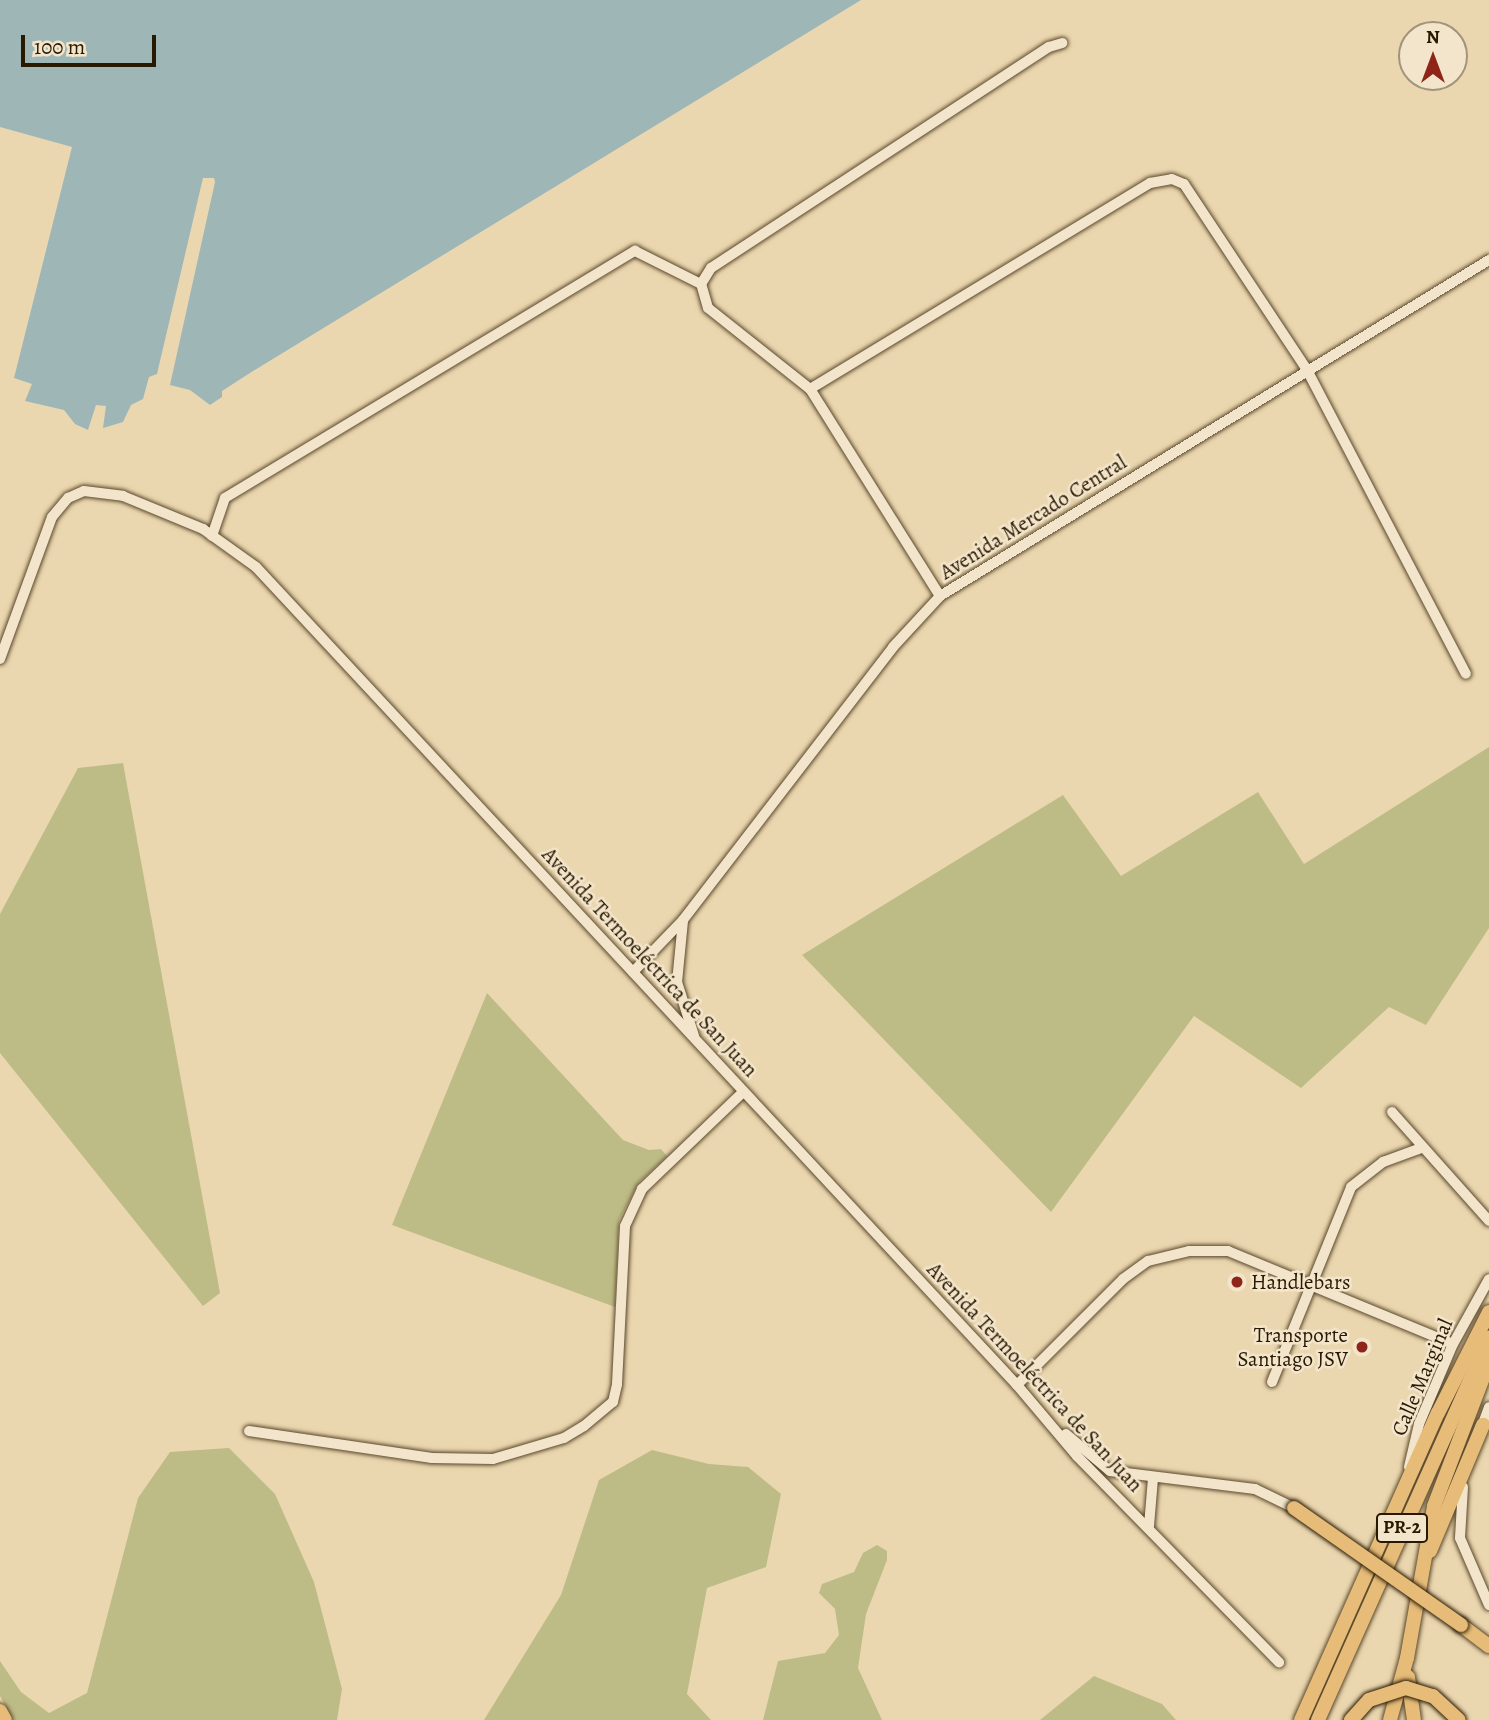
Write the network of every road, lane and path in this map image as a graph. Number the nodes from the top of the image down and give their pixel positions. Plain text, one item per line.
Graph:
1 (1062, 43) dead end
2 (1489, 260) edge
3 (701, 284) junction
4 (1306, 368) junction
5 (810, 389) junction
6 (212, 536) junction
7 (940, 596) junction
8 (0, 659) edge
9 (1466, 674) dead end
10 (683, 920) junction
11 (633, 972) junction
12 (697, 1042) junction
13 (743, 1092) junction
14 (1392, 1112) dead end
15 (1422, 1147) junction
16 (1489, 1221) edge
17 (1489, 1279) edge
18 (1310, 1286) junction
19 (1489, 1312) edge
20 (1489, 1338) edge
21 (1453, 1344) junction
22 (1489, 1362) edge
23 (1272, 1382) dead end
24 (1017, 1385) junction
25 (1489, 1407) edge
26 (1052, 1423) junction
27 (1483, 1424) junction
28 (249, 1431) dead end
29 (1153, 1478) junction
30 (1402, 1494) junction
31 (1294, 1508) joint
32 (1149, 1526) junction
33 (1422, 1568) junction
34 (1489, 1605) edge
35 (1489, 1646) edge
36 (1407, 1658) junction
37 (1279, 1662) dead end
38 (0, 1711) edge
39 (5, 1720) edge
40 (1301, 1720) edge
41 (1318, 1720) edge
42 (1352, 1720) edge
43 (1390, 1720) edge
44 (1414, 1720) edge
45 (1459, 1720) edge

1 - 3 street
2 - 4 street, Avenida Mercado Central
3 - 5 street
3 - 6 street
4 - 5 street
4 - 7 street, Avenida Mercado Central
4 - 9 street
5 - 7 street
6 - 8 street, Avenida Termoeléctrica de San Juan
6 - 11 street, Avenida Termoeléctrica de San Juan
7 - 10 street, Avenida Mercado Central
10 - 11 street, Avenida Mercado Central
10 - 12 street
11 - 12 street, Avenida Termoeléctrica de San Juan
12 - 13 street, Avenida Termoeléctrica de San Juan
13 - 24 street, Avenida Termoeléctrica de San Juan
13 - 28 street
14 - 15 street
15 - 16 street
15 - 18 street
17 - 21 street, Calle Marginal
18 - 21 street
18 - 23 street
18 - 24 street
19 - 30 highway, PR-2
20 - 41 highway, PR-2
21 - 30 street, Calle Marginal
22 - 33 highway
24 - 26 street, Avenida Termoeléctrica de San Juan
25 - 27 street
26 - 29 street
26 - 32 street, Avenida Termoeléctrica de San Juan
27 - 33 highway
27 - 34 street
29 - 31 street
29 - 32 street
30 - 40 highway, PR-2
31 - 35 highway, bridge
32 - 37 street, Avenida Termoeléctrica de San Juan
33 - 36 highway
36 - 43 highway
36 - 44 highway
38 - 39 highway
42 - 45 highway, bridge

